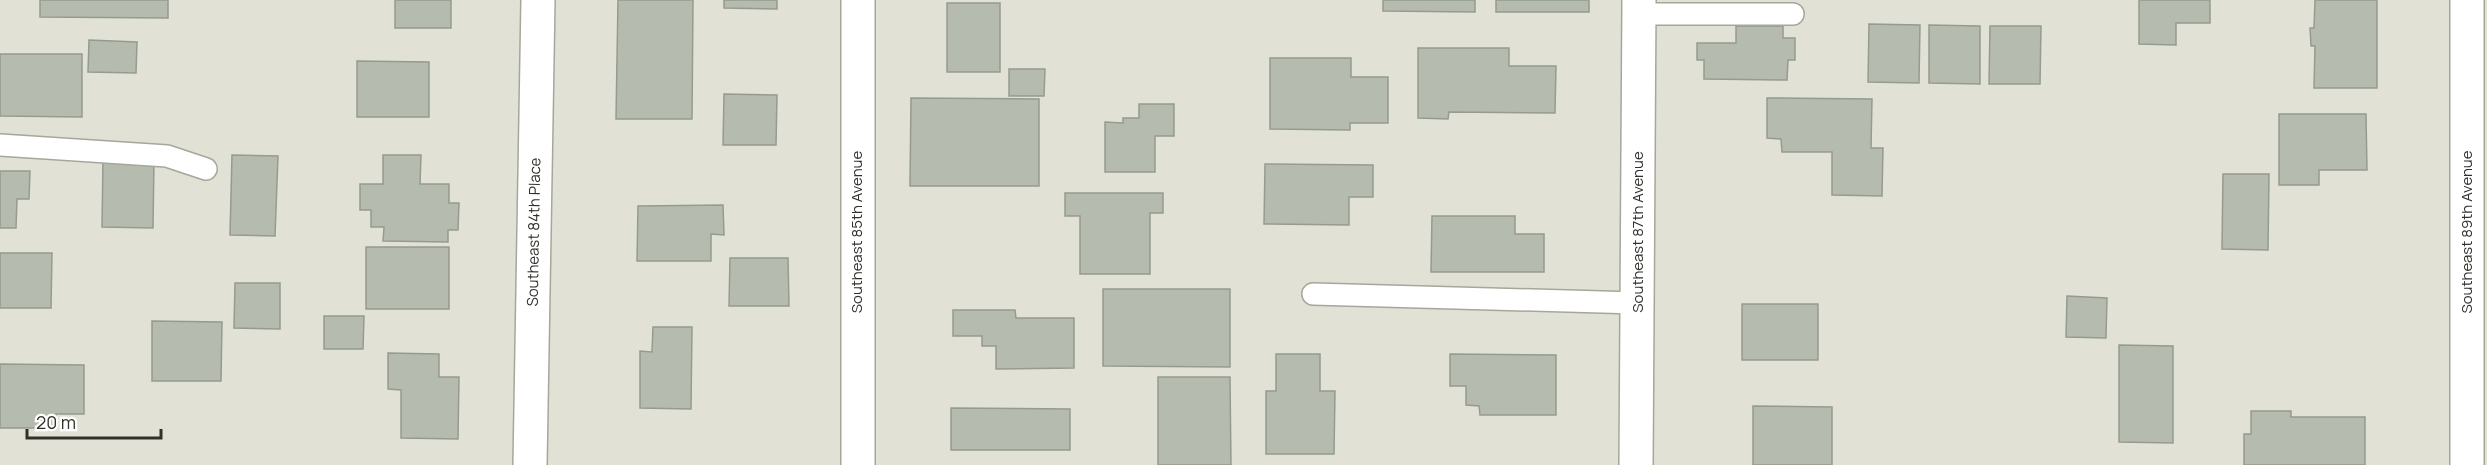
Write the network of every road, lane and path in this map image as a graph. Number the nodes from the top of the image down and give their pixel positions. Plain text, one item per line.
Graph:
1 (538, 0) edge
2 (858, 0) edge
3 (2468, 0) edge
4 (1639, 7) edge
5 (1793, 14) dead end
6 (2477, 64) edge
7 (0, 145) edge
8 (206, 169) dead end
9 (1313, 294) dead end
10 (1637, 303) junction
11 (530, 465) edge
12 (858, 465) edge
13 (1636, 465) edge
14 (2467, 465) edge

1 - 11 street, Southeast 84th Place
2 - 12 street, Southeast 85th Avenue
3 - 6 street, Southeast 89th Avenue
4 - 5 lane
4 - 10 street, Southeast 87th Avenue
6 - 14 street, Southeast 89th Avenue
7 - 8 lane
9 - 10 lane
10 - 13 street, Southeast 87th Avenue

